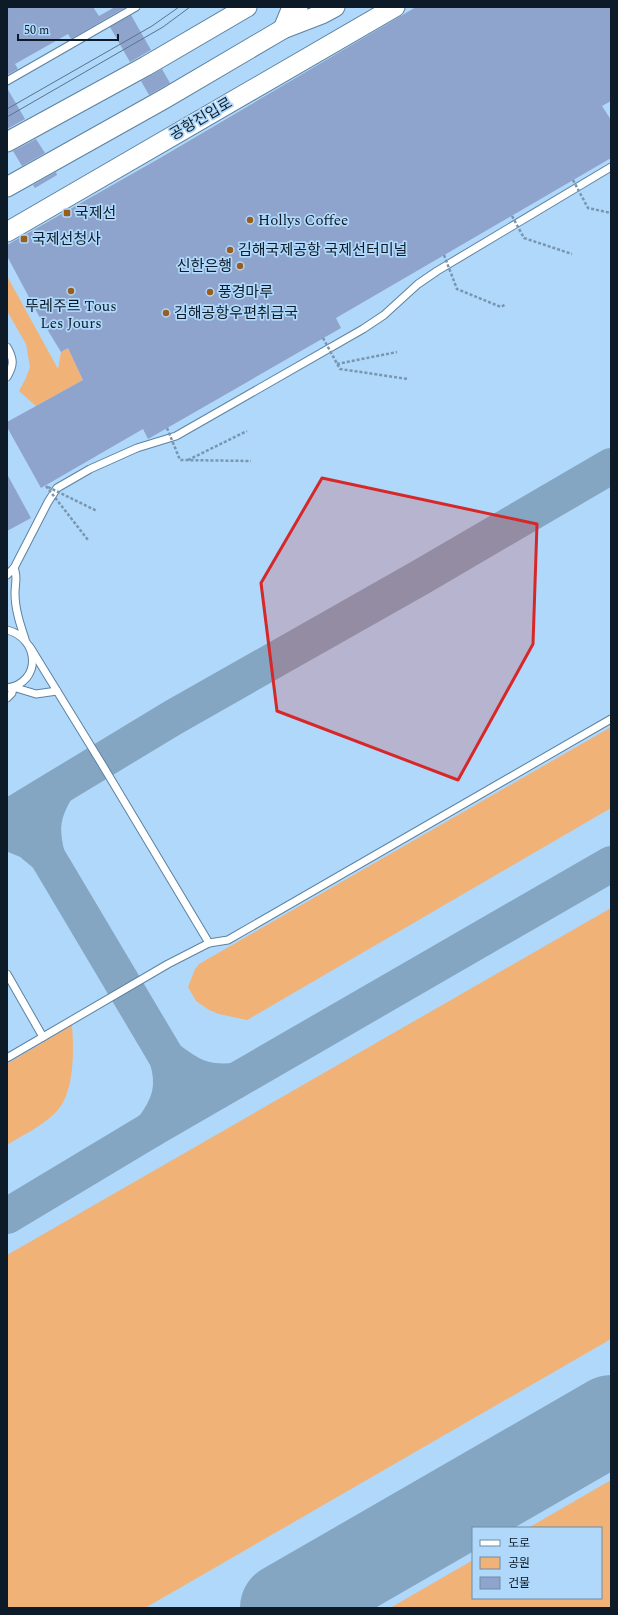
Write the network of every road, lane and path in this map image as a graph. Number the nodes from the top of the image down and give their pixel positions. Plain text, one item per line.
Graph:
1 (136, 7) edge
2 (247, 7) edge
3 (298, 7) edge
4 (335, 7) edge
5 (395, 7) edge
6 (283, 29) junction
7 (7, 81) edge
8 (7, 142) edge
9 (611, 167) edge
10 (573, 180) dead end
11 (7, 187) edge
12 (611, 213) edge
13 (512, 216) dead end
14 (7, 232) edge
15 (572, 254) dead end
16 (444, 255) dead end
17 (506, 304) dead end
18 (323, 338) dead end
19 (7, 346) edge
20 (397, 352) dead end
21 (337, 364) junction
22 (7, 377) edge
23 (408, 379) dead end
24 (167, 428) dead end
25 (247, 431) dead end
26 (188, 460) junction
27 (251, 461) dead end
28 (97, 512) dead end
29 (88, 540) dead end
30 (14, 568) junction
31 (7, 575) edge
32 (7, 630) edge
33 (25, 639) junction
34 (30, 647) junction
35 (10, 687) edge
36 (57, 692) junction
37 (7, 698) edge
38 (611, 719) edge
39 (209, 944) junction
40 (7, 974) edge
41 (43, 1037) junction
42 (7, 1058) edge

1 - 7 lane
2 - 8 main road
3 - 6 main road
4 - 6 main road
5 - 14 main road, 공항진입로
6 - 11 main road
9 - 30 lane
10 - 12 path, bridge
13 - 15 path, bridge
16 - 17 path, bridge
18 - 21 path, bridge
19 - 22 lane
20 - 21 path
21 - 23 path, bridge
24 - 26 path, bridge
25 - 26 path
26 - 27 path, bridge
28 - 29 path, bridge
30 - 31 lane
30 - 33 lane
32 - 33 lane
33 - 34 lane
34 - 35 lane
34 - 36 lane
35 - 36 lane
35 - 37 lane
36 - 39 lane
38 - 39 lane
39 - 41 lane
40 - 41 lane
41 - 42 lane

